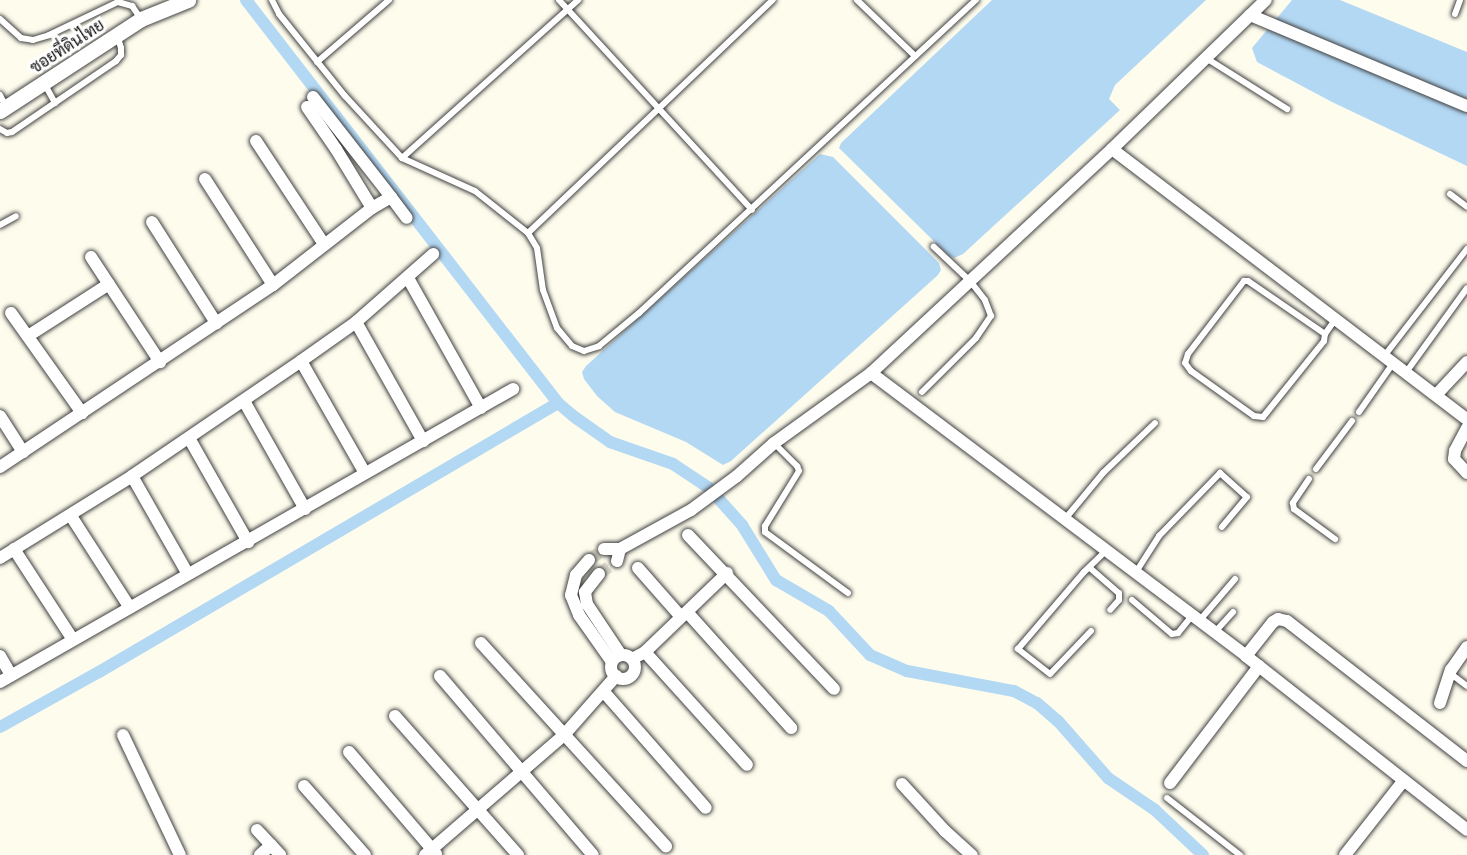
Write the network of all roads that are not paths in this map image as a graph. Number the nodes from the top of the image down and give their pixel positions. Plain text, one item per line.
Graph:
1 (188, 0) edge
2 (272, 0) edge
3 (389, 0) edge
4 (559, 0) edge
5 (578, 0) edge
6 (773, 0) edge
7 (857, 0) edge
8 (976, 0) edge
9 (1266, 0) edge
10 (1460, 0) edge
11 (568, 9) junction
12 (1455, 14) dead end
13 (1250, 15) junction
14 (0, 19) edge
15 (141, 20) junction
16 (117, 35) junction
17 (915, 56) junction
18 (1206, 58) junction
19 (317, 62) junction
20 (44, 83) junction
21 (55, 103) junction
22 (2, 105) edge
23 (1467, 106) edge
24 (658, 107) junction
25 (1287, 109) dead end
26 (0, 129) edge
27 (256, 141) dead end
28 (1112, 149) junction
29 (402, 158) junction
30 (205, 179) dead end
31 (1450, 194) dead end
32 (391, 197) junction
33 (1467, 207) edge
34 (372, 208) junction
35 (752, 210) junction
36 (16, 216) dead end
37 (407, 218) dead end
38 (152, 222) dead end
39 (0, 225) edge
40 (528, 233) junction
41 (324, 244) junction
42 (934, 247) dead end
43 (1467, 249) edge
44 (433, 254) dead end
45 (92, 257) dead end
46 (408, 278) junction
47 (970, 281) junction
48 (109, 284) junction
49 (273, 285) junction
50 (1467, 288) edge
51 (11, 313) dead end
52 (1336, 318) junction
53 (356, 322) junction
54 (216, 323) junction
55 (1325, 334) junction
56 (28, 336) junction
57 (1390, 358) junction
58 (301, 361) junction
59 (160, 362) junction
60 (1467, 362) edge
61 (1407, 371) junction
62 (871, 373) junction
63 (513, 389) dead end
64 (922, 392) dead end
65 (1437, 394) junction
66 (244, 401) junction
67 (481, 408) junction
68 (1359, 412) dead end
69 (82, 413) junction
70 (0, 416) edge
71 (1467, 419) edge
72 (1352, 421) dead end
73 (1155, 423) dead end
74 (1467, 428) edge
75 (189, 438) junction
76 (423, 441) junction
77 (774, 443) junction
78 (23, 452) junction
79 (0, 467) edge
80 (1317, 469) dead end
81 (365, 473) junction
82 (1467, 473) edge
83 (132, 476) junction
84 (1309, 479) dead end
85 (305, 509) junction
86 (71, 516) junction
87 (1065, 519) junction
88 (1222, 527) dead end
89 (688, 535) dead end
90 (1335, 540) dead end
91 (248, 542) junction
92 (14, 549) junction
93 (604, 549) tunnel mouth
94 (1107, 551) junction
95 (0, 558) edge
96 (589, 560) tunnel mouth
97 (638, 568) dead end
98 (1090, 568) junction
99 (1135, 572) junction
100 (727, 573) junction
101 (188, 574) junction
102 (599, 574) tunnel mouth
103 (1236, 579) dead end
104 (848, 593) dead end
105 (1132, 600) dead end
106 (130, 608) junction
107 (1110, 610) dead end
108 (1233, 612) dead end
109 (684, 615) junction
110 (1196, 618) junction
111 (1091, 631) dead end
112 (1215, 633) junction
113 (73, 640) junction
114 (481, 643) dead end
115 (1467, 647) edge
116 (645, 652) junction
117 (0, 656) edge
118 (1246, 656) junction
119 (622, 658) junction
120 (1259, 666) junction
121 (1450, 673) junction
122 (440, 676) dead end
123 (616, 676) junction
124 (5, 679) edge
125 (1467, 686) edge
126 (834, 689) dead end
127 (604, 692) junction
128 (1440, 704) dead end
129 (395, 716) dead end
130 (791, 728) dead end
131 (123, 735) dead end
132 (564, 735) junction
133 (349, 752) dead end
134 (1467, 761) edge
135 (747, 765) dead end
136 (521, 772) junction
137 (1404, 780) junction
138 (1170, 783) dead end
139 (902, 784) dead end
140 (304, 786) dead end
141 (1167, 798) dead end
142 (706, 808) dead end
143 (478, 812) junction
144 (257, 830) dead end
145 (1467, 830) edge
146 (271, 845) junction
147 (666, 846) dead end
148 (432, 853) edge
149 (180, 855) edge
150 (260, 855) edge
151 (280, 855) edge
152 (365, 855) edge
153 (518, 855) edge
154 (593, 855) edge
155 (972, 855) edge
156 (1240, 855) edge
157 (1345, 855) edge

1 - 15 street, ซอยที่ดินไทย
2 - 19 lane
3 - 19 lane
4 - 11 lane
5 - 11 lane
6 - 24 lane
7 - 17 lane
8 - 17 lane
9 - 13 street
10 - 12 lane
11 - 24 lane
11 - 29 lane
13 - 18 street
13 - 23 street
14 - 15 lane
15 - 16 street, ซอยที่ดินไทย
16 - 20 street, ซอยที่ดินไทย
16 - 21 lane
17 - 35 lane
18 - 25 lane
18 - 28 street
19 - 29 lane
20 - 21 lane
20 - 22 street, ซอยที่ดินไทย
21 - 26 lane
24 - 35 lane
24 - 40 lane
27 - 41 street
28 - 47 street
28 - 52 street
29 - 40 lane
30 - 49 street
31 - 33 lane
32 - 34 street
32 - 34 street
32 - 37 street
34 - 41 street
35 - 40 lane
36 - 39 lane
38 - 54 street
41 - 49 street
42 - 47 lane
43 - 57 lane
44 - 46 street
45 - 48 street
46 - 53 street
46 - 67 street
47 - 62 street
47 - 64 lane
48 - 56 street
48 - 59 street
49 - 54 street
50 - 61 lane
51 - 56 street
52 - 55 lane
52 - 57 street
53 - 58 street
53 - 76 street
54 - 59 street
55 - 55 lane
56 - 69 street
57 - 61 street
57 - 68 lane
58 - 66 street
58 - 81 street
59 - 69 street
60 - 65 street
61 - 65 street
62 - 77 street
62 - 87 street
63 - 67 street
65 - 71 street
66 - 75 street
66 - 85 street
67 - 76 street
69 - 78 street
70 - 78 street
72 - 80 lane
73 - 87 lane
74 - 82 street
75 - 83 street
75 - 91 street
76 - 81 street
77 - 93 street
77 - 104 lane
78 - 79 street
81 - 85 street
83 - 86 street
83 - 101 street
84 - 90 lane
85 - 91 street
86 - 92 street
86 - 106 street
87 - 94 street
88 - 99 lane
89 - 100 street
91 - 101 street
92 - 95 street
92 - 113 street
94 - 98 lane
94 - 99 street
96 - 119 street
97 - 109 street
98 - 107 lane
98 - 111 lane
99 - 110 street
100 - 109 street
100 - 126 street
101 - 106 street
102 - 119 street
103 - 110 lane
105 - 110 lane
106 - 113 street
108 - 112 lane
109 - 116 street
109 - 130 street
110 - 112 street
112 - 118 street
113 - 124 street
114 - 132 street
115 - 121 street
116 - 119 street
116 - 135 street
117 - 124 street
118 - 120 street
118 - 134 street
119 - 123 street
119 - 123 street
120 - 137 street
120 - 138 street
121 - 125 lane
121 - 128 street
122 - 136 street
123 - 127 street
127 - 132 street
127 - 142 street
129 - 143 street
131 - 149 street
132 - 136 street
132 - 147 street
133 - 148 street
136 - 143 street
136 - 154 street
137 - 145 street
137 - 157 street
139 - 155 street
140 - 152 street
141 - 156 lane
143 - 148 street
143 - 153 street
144 - 146 street
146 - 150 street
146 - 151 street

